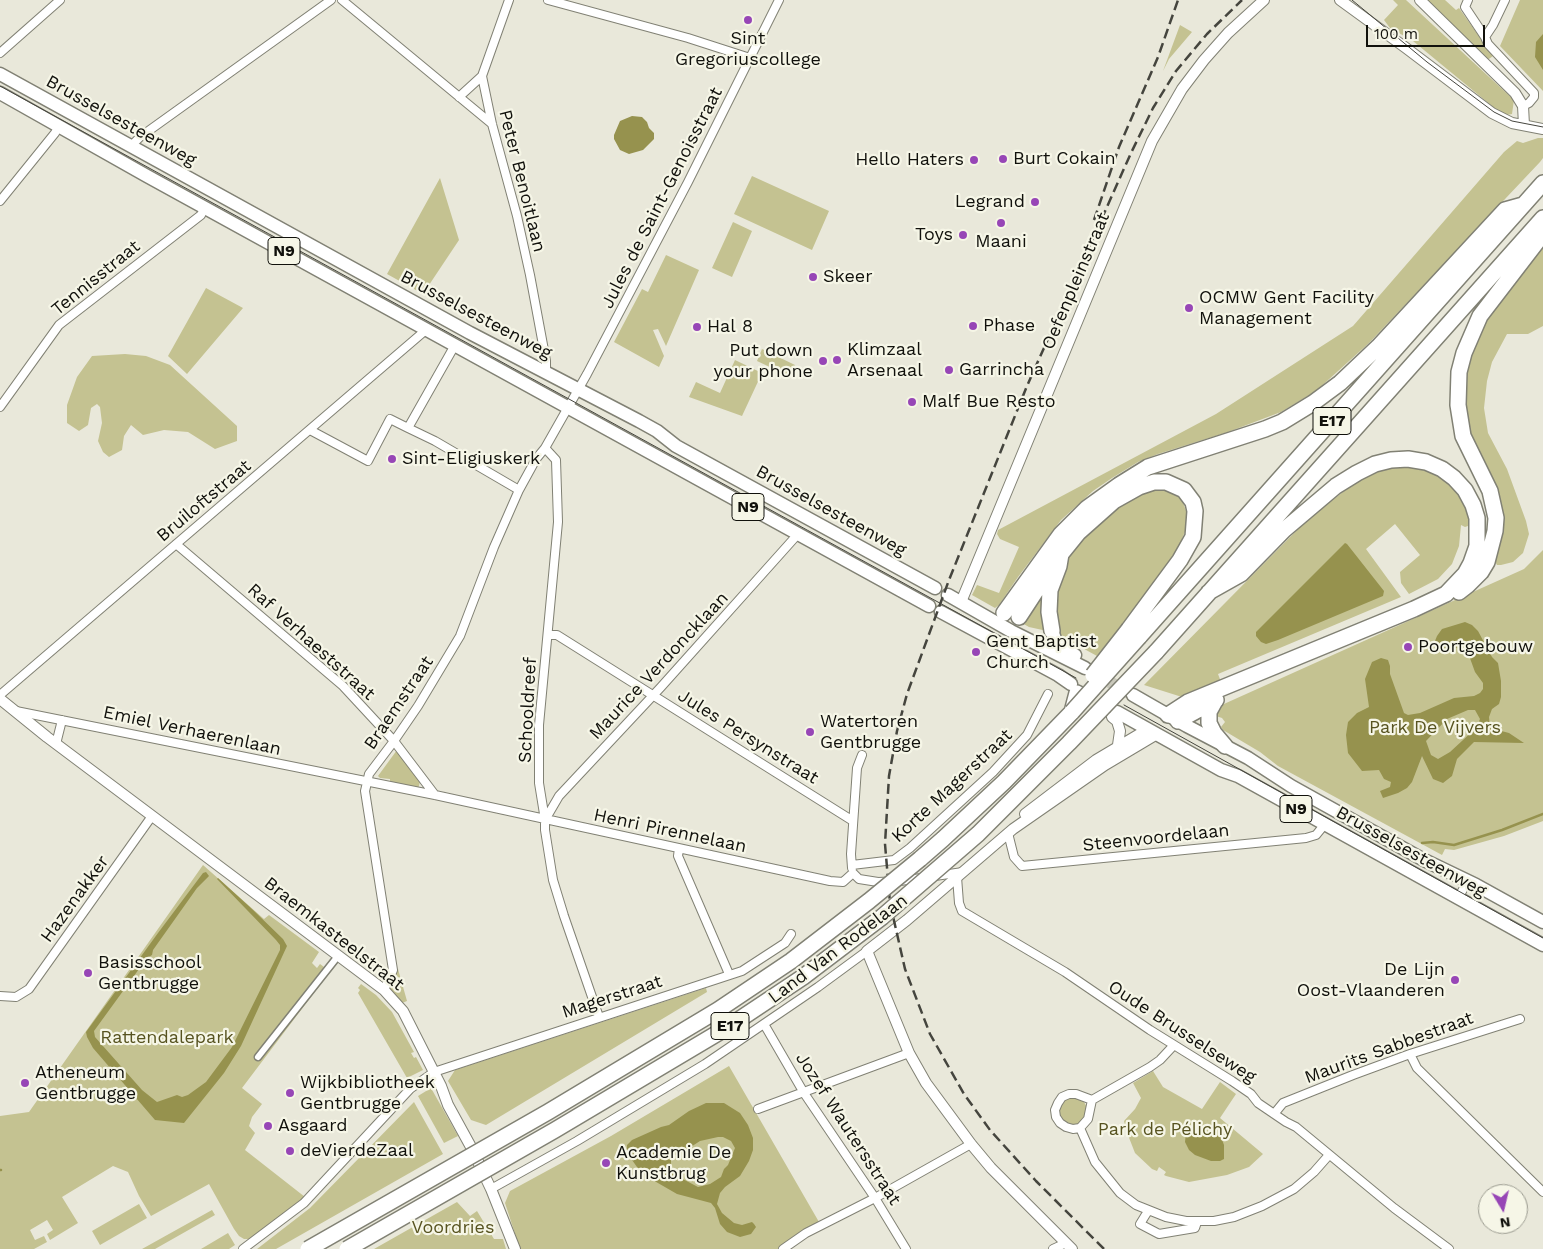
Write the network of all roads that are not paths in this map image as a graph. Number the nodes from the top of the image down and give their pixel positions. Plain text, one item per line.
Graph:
1 (60, 0) edge
2 (331, 0) edge
3 (342, 0) edge
4 (509, 0) edge
5 (548, 0) edge
6 (779, 0) edge
7 (1264, 0) edge
8 (1340, 0) edge
9 (1420, 0) edge
10 (1468, 0) edge
11 (1505, 0) edge
12 (1485, 37) junction
13 (0, 53) edge
14 (750, 58) junction
15 (0, 74) edge
16 (482, 76) junction
17 (0, 93) edge
18 (459, 97) junction
19 (1523, 106) junction
20 (492, 124) junction
21 (1524, 125) junction
22 (59, 126) junction
23 (1543, 129) edge
24 (131, 146) junction
25 (1543, 183) edge
26 (0, 200) edge
27 (1523, 205) junction
28 (205, 207) junction
29 (1543, 218) edge
30 (1543, 234) edge
31 (427, 330) junction
32 (455, 345) junction
33 (546, 373) junction
34 (579, 388) junction
35 (0, 407) edge
36 (568, 408) junction
37 (408, 428) junction
38 (310, 430) junction
39 (544, 448) junction
40 (519, 490) junction
41 (798, 534) junction
42 (176, 544) junction
43 (1061, 554) junction
44 (935, 588) dead end
45 (1210, 592) junction
46 (948, 595) dead end
47 (961, 602) junction
48 (929, 606) dead end
49 (941, 612) dead end
50 (1019, 617) joint
51 (1001, 618) junction
52 (1011, 631) junction
53 (1052, 631) joint
54 (1134, 633) junction
55 (548, 635) junction
56 (1001, 644) junction
57 (1071, 684) dead end
58 (1048, 694) dead end
59 (654, 695) junction
60 (1133, 695) tunnel mouth
61 (0, 697) edge
62 (1214, 701) junction
63 (12, 710) junction
64 (1115, 714) joint
65 (1173, 718) junction
66 (62, 720) junction
67 (1152, 731) junction
68 (394, 741) junction
69 (56, 744) junction
70 (1118, 745) junction
71 (1225, 746) junction
72 (862, 755) dead end
73 (367, 783) junction
74 (435, 795) junction
75 (152, 816) junction
76 (545, 820) junction
77 (853, 821) junction
78 (1325, 824) junction
79 (1011, 831) junction
80 (679, 848) junction
81 (852, 869) junction
82 (960, 875) junction
83 (1468, 881) junction
84 (1458, 898) junction
85 (1543, 922) edge
86 (791, 934) dead end
87 (1543, 945) edge
88 (868, 951) junction
89 (338, 956) junction
90 (728, 974) junction
91 (384, 990) junction
92 (0, 996) edge
93 (599, 1017) junction
94 (1520, 1019) dead end
95 (764, 1024) junction
96 (1174, 1045) junction
97 (909, 1053) junction
98 (1410, 1054) junction
99 (258, 1057) dead end
100 (434, 1072) junction
101 (804, 1093) junction
102 (1092, 1100) junction
103 (758, 1109) dead end
104 (1274, 1114) junction
105 (1080, 1128) junction
106 (971, 1144) junction
107 (1329, 1155) junction
108 (491, 1189) junction
109 (1543, 1192) edge
110 (874, 1198) junction
111 (1148, 1211) junction
112 (1166, 1217) junction
113 (1197, 1222) junction
114 (1159, 1234) junction
115 (1069, 1246) edge
116 (243, 1249) edge
117 (308, 1249) edge
118 (347, 1249) edge
119 (515, 1249) edge
120 (782, 1249) edge
121 (906, 1249) edge
122 (1053, 1249) edge
123 (1449, 1249) edge

1 - 13 street
2 - 24 street
3 - 18 street
4 - 16 street
5 - 14 street
6 - 14 street, Jules de Saint-Genoisstraat
7 - 47 street, Oefenpleinstraat
8 - 21 street
9 - 19 street
10 - 12 street
11 - 12 street
12 - 19 street
14 - 34 street, Jules de Saint-Genoisstraat
15 - 24 main road, Brusselsesteenweg / N9
16 - 18 street
16 - 20 street, Peter Benoitlaan
17 - 22 main road, Brusselsesteenweg / N9
18 - 20 street
19 - 21 street
20 - 33 street, Peter Benoitlaan
21 - 23 street
22 - 26 street
22 - 28 main road, Brusselsesteenweg / N9
24 - 33 main road, Brusselsesteenweg / N9
25 - 27 highway, E17
27 - 51 highway
27 - 54 highway, E17
28 - 31 main road, Brusselsesteenweg / N9
28 - 35 street, Tennisstraat
29 - 45 highway, E17
30 - 62 highway
31 - 32 main road, Brusselsesteenweg / N9
31 - 38 street, Bruiloftstraat
32 - 36 main road, Brusselsesteenweg / N9
32 - 37 street
33 - 34 main road, Brusselsesteenweg / N9
34 - 36 street, Jules de Saint-Genoisstraat
34 - 44 main road, Brusselsesteenweg / N9
36 - 39 street
36 - 41 main road, Brusselsesteenweg / N9
37 - 38 street
37 - 40 street
38 - 42 street, Bruiloftstraat
39 - 40 street, Braemstraat
39 - 55 street, Schooldreef
40 - 68 street, Braemstraat
41 - 48 main road, Brusselsesteenweg / N9
41 - 59 street, Maurice Verdoncklaan
42 - 61 street, Bruiloftstraat
42 - 68 street, Raf Verhaeststraat
43 - 50 highway
43 - 53 highway
43 - 54 highway
45 - 65 highway, E17
45 - 118 highway, E17, bridge
46 - 47 main road
47 - 51 main road
49 - 56 main road
50 - 52 main road
51 - 52 main road
51 - 56 main road
52 - 53 main road
52 - 56 main road
54 - 117 highway, E17, bridge
55 - 59 street, Jules Persynstraat
55 - 76 street, Schooldreef
56 - 57 main road
58 - 81 street, Korte Magerstraat
59 - 76 street, Maurice Verdoncklaan
59 - 77 street, Jules Persynstraat
60 - 65 main road, Brusselsesteenweg / N9
61 - 63 street, Braemkasteelstraat
62 - 65 highway
62 - 71 highway, N9
63 - 66 street, Emiel Verhaerenlaan
63 - 69 street, Braemkasteelstraat
64 - 67 main road, Brusselsesteenweg / N9
64 - 70 street, Brusselsesteenweg / N9
65 - 67 main road
65 - 71 main road, Brusselsesteenweg / N9
66 - 69 street
66 - 73 street, Emiel Verhaerenlaan
67 - 70 street, Land Van Rodelaan
67 - 78 main road, Brusselsesteenweg / N9
67 - 79 street, Land Van Rodelaan
68 - 73 street, Braemstraat
68 - 74 street, Raf Verhaeststraat
69 - 75 street, Braemkasteelstraat
70 - 79 street, Land Van Rodelaan
71 - 83 main road, Brusselsesteenweg / N9
72 - 77 street
73 - 74 street, Henri Pirennelaan
73 - 91 street, Braemstraat
74 - 76 street, Henri Pirennelaan
75 - 89 street, Braemkasteelstraat
75 - 92 street, Hazenakker
76 - 80 street, Henri Pirennelaan
76 - 93 street, Schooldreef
77 - 81 street
78 - 79 street, Steenvoordelaan
78 - 84 main road, Brusselsesteenweg / N9
79 - 82 street, Land Van Rodelaan
80 - 81 street, Henri Pirennelaan
80 - 90 street
81 - 82 street
82 - 88 street, Land Van Rodelaan
82 - 96 street, Oude Brusselseweg
83 - 84 street
83 - 85 main road, Brusselsesteenweg / N9
84 - 87 main road, Brusselsesteenweg / N9
86 - 90 street, Magerstraat
88 - 95 street, Land Van Rodelaan
88 - 97 street
89 - 91 street, Braemkasteelstraat
89 - 99 street
90 - 93 street, Magerstraat
91 - 100 street, Braemkasteelstraat
93 - 100 street, Magerstraat
94 - 98 street, Maurits Sabbestraat
95 - 101 street, Jozef Wautersstraat
95 - 108 street, Land Van Rodelaan
96 - 102 street
96 - 104 street, Oude Brusselseweg
97 - 101 street
97 - 106 street
98 - 104 street, Maurits Sabbestraat
98 - 109 street
100 - 108 street, Braemkasteelstraat
100 - 116 street, Magerstraat
101 - 103 street
101 - 110 street, Jozef Wautersstraat
102 - 105 street
102 - 105 street
104 - 107 street, Oude Brusselseweg
105 - 111 street
106 - 110 street
106 - 115 street
107 - 113 street
107 - 123 street, Oude Brusselseweg
108 - 119 street, Braemkasteelstraat
110 - 120 street
110 - 121 street, Jozef Wautersstraat
111 - 112 street
111 - 114 street
112 - 113 street
112 - 114 street
113 - 114 street
115 - 122 street

